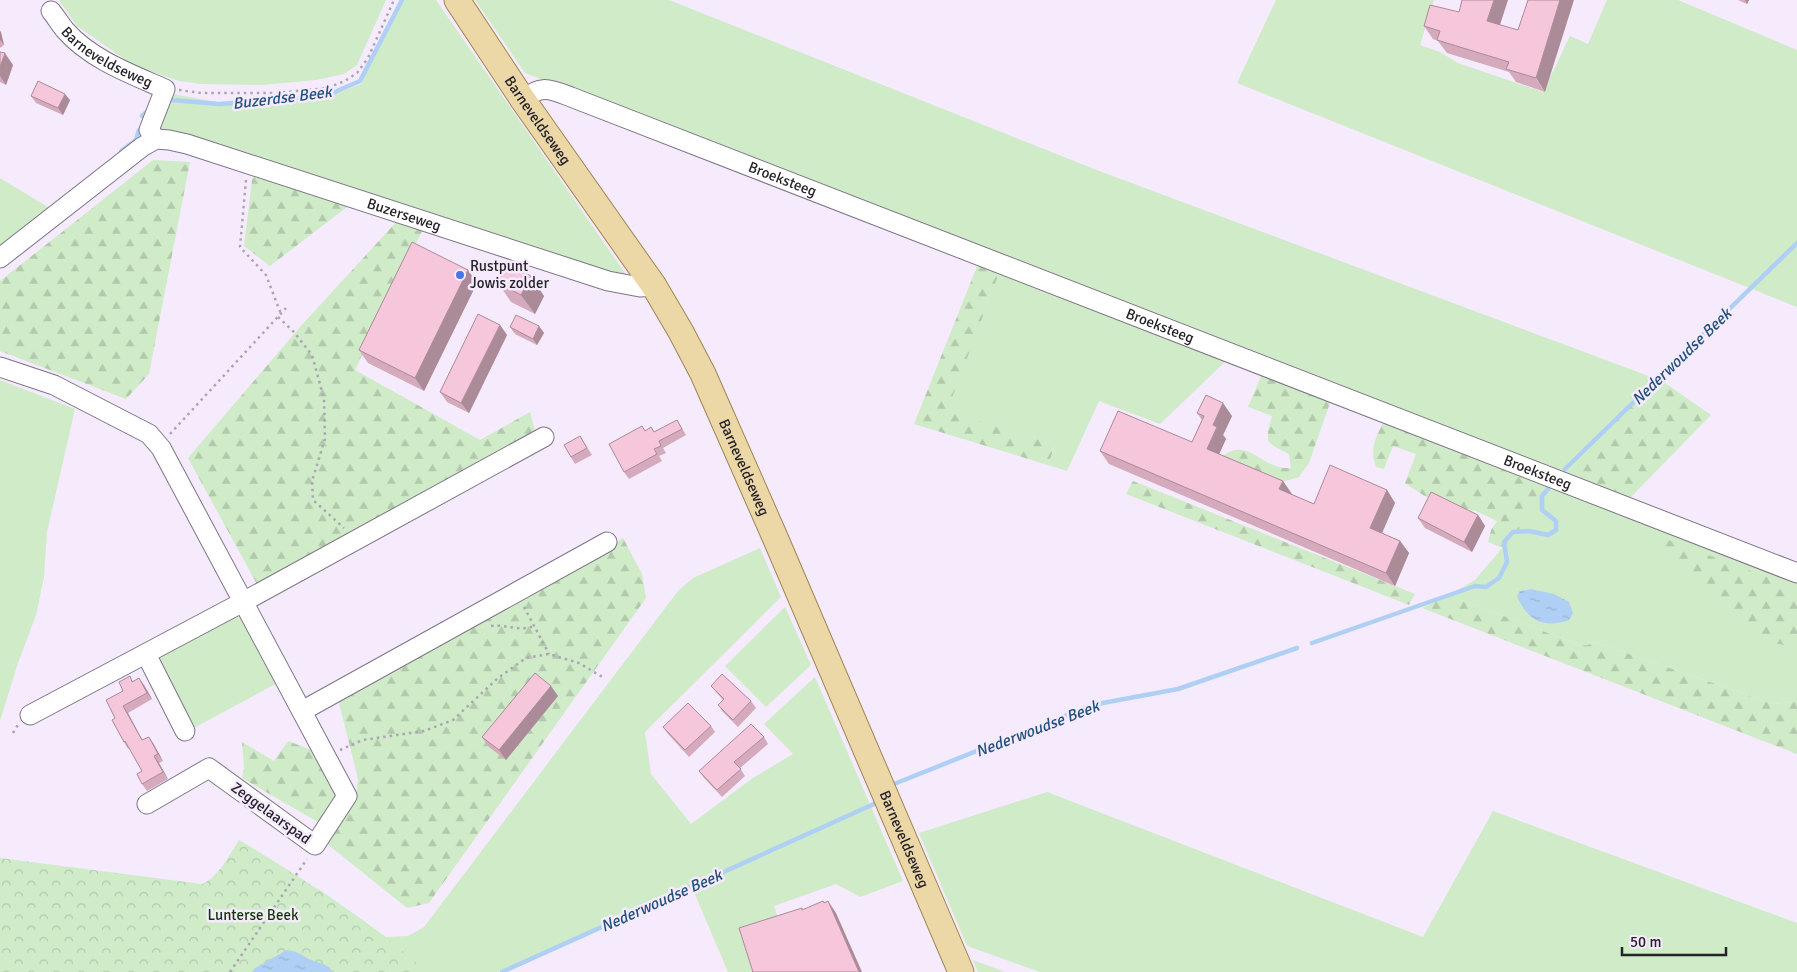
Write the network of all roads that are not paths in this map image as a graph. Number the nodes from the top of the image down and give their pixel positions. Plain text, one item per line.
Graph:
1 (457, 0) edge
2 (51, 11) dead end
3 (523, 100) junction
4 (156, 139) junction
5 (0, 258) edge
6 (654, 286) junction
7 (0, 367) edge
8 (544, 437) dead end
9 (607, 542) dead end
10 (1797, 573) edge
11 (243, 602) junction
12 (146, 654) junction
13 (302, 711) junction
14 (30, 715) dead end
15 (185, 731) dead end
16 (147, 804) dead end
17 (960, 972) edge

1 - 3 main road, Barneveldseweg
2 - 4 street, Barneveldseweg
3 - 6 main road, Barneveldseweg
3 - 10 street, Broeksteeg
4 - 5 street
4 - 6 street, Buzerseweg
6 - 17 main road, Barneveldseweg
7 - 11 street
8 - 11 street
9 - 13 street
11 - 12 street
11 - 13 street
12 - 14 street
12 - 15 street
13 - 16 street, Zeggelaarspad

